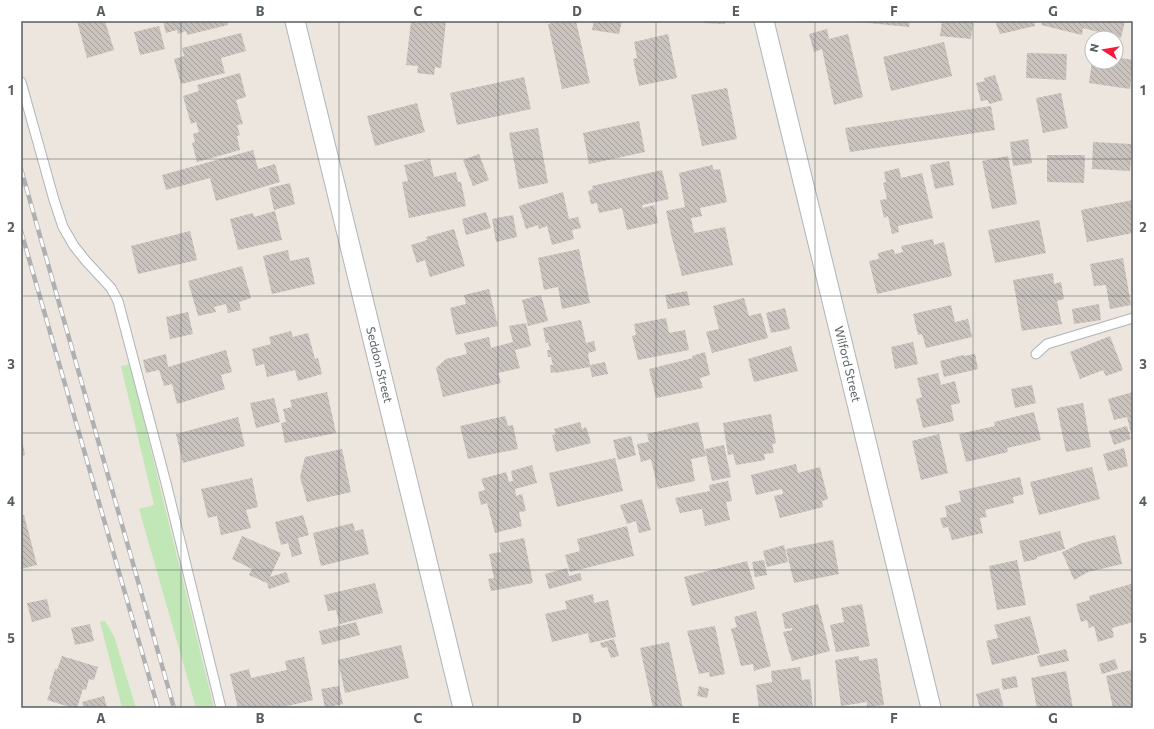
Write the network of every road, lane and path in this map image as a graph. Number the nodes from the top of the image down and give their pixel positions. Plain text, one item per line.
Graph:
1 (295, 21) edge
2 (764, 21) edge
3 (21, 82) edge
4 (1133, 318) edge
5 (1036, 354) dead end
6 (221, 708) edge
7 (463, 708) edge
8 (931, 708) edge

1 - 7 street, Seddon Street
2 - 8 street, Wilford Street
3 - 6 lane
4 - 5 lane

